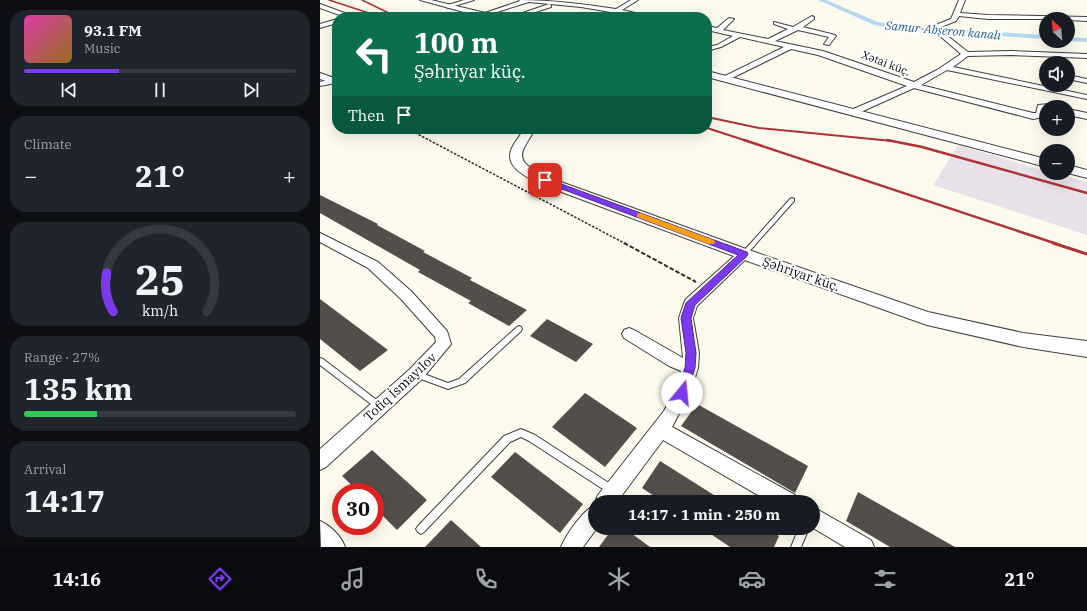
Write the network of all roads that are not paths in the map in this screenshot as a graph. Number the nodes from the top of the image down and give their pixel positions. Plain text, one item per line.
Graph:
1 (471, 0) edge
2 (527, 0) edge
3 (564, 0) edge
4 (635, 0) edge
5 (962, 0) edge
6 (430, 1) edge
7 (557, 3) junction
8 (320, 6) edge
9 (448, 6) junction
10 (337, 12) edge
11 (471, 12) edge
12 (491, 12) edge
13 (529, 12) edge
14 (611, 12) edge
15 (618, 12) edge
16 (956, 14) junction
17 (812, 18) dead end
18 (1087, 19) edge
19 (731, 20) dead end
20 (332, 22) edge
21 (776, 23) dead end
22 (320, 26) edge
23 (712, 29) edge
24 (796, 29) junction
25 (718, 30) junction
26 (740, 34) junction
27 (770, 41) junction
28 (826, 44) dead end
29 (792, 46) junction
30 (712, 48) edge
31 (966, 54) junction
32 (1051, 54) joint
33 (1087, 56) edge
34 (948, 68) junction
35 (712, 75) edge
36 (320, 76) edge
37 (1075, 78) edge
38 (332, 79) edge
39 (726, 79) junction
40 (332, 81) edge
41 (1087, 81) edge
42 (320, 84) edge
43 (913, 86) junction
44 (1087, 97) edge
45 (854, 112) junction
46 (1075, 113) edge
47 (1039, 114) edge
48 (1087, 116) edge
49 (526, 134) edge
50 (1039, 161) edge
51 (1075, 171) edge
52 (1087, 174) edge
53 (792, 200) dead end
54 (320, 237) edge
55 (744, 254) junction
56 (519, 329) dead end
57 (629, 334) dead end
58 (1087, 349) edge
59 (320, 361) edge
60 (690, 368) junction
61 (416, 374) junction
62 (380, 406) junction
63 (660, 429) junction
64 (320, 461) edge
65 (608, 495) edge
66 (610, 495) edge
67 (776, 495) edge
68 (820, 521) edge
69 (588, 524) edge
70 (421, 529) dead end
71 (320, 531) edge
72 (801, 535) edge
73 (335, 547) edge
74 (570, 547) edge
75 (796, 547) edge
76 (864, 547) edge

1 - 9 street
2 - 7 street
2 - 12 street
3 - 7 street
4 - 15 street
5 - 16 street
6 - 9 street
7 - 13 street
7 - 14 street
8 - 10 street
9 - 11 street
16 - 18 street
16 - 31 street
17 - 24 street
19 - 25 street
20 - 22 street
21 - 24 street
23 - 25 street, Xətai küç.
24 - 27 street
24 - 28 street
25 - 26 street, Xətai küç.
26 - 27 street, Xətai küç.
26 - 30 street
27 - 29 street, Xətai küç.
29 - 39 street
29 - 43 street, Xətai küç.
31 - 32 street
31 - 34 street
32 - 33 street
34 - 43 street
34 - 44 street
35 - 39 street
36 - 38 street
37 - 41 street
39 - 45 street
40 - 42 street
43 - 45 street
43 - 47 street, Xətai küç.
45 - 50 street
46 - 48 street
49 - 55 street, Şəhriyar küç.
51 - 52 street
53 - 55 lane
54 - 61 street, Tofiq İsmayılov
55 - 58 street, Şəhriyar küç.
55 - 60 street
56 - 61 lane
57 - 60 street
59 - 62 lane
60 - 63 street
61 - 62 street, Tofiq İsmayılov
62 - 64 street, Tofiq İsmayılov
63 - 66 street
63 - 67 street
65 - 70 lane
68 - 76 street
69 - 74 street
71 - 73 street
72 - 75 lane

